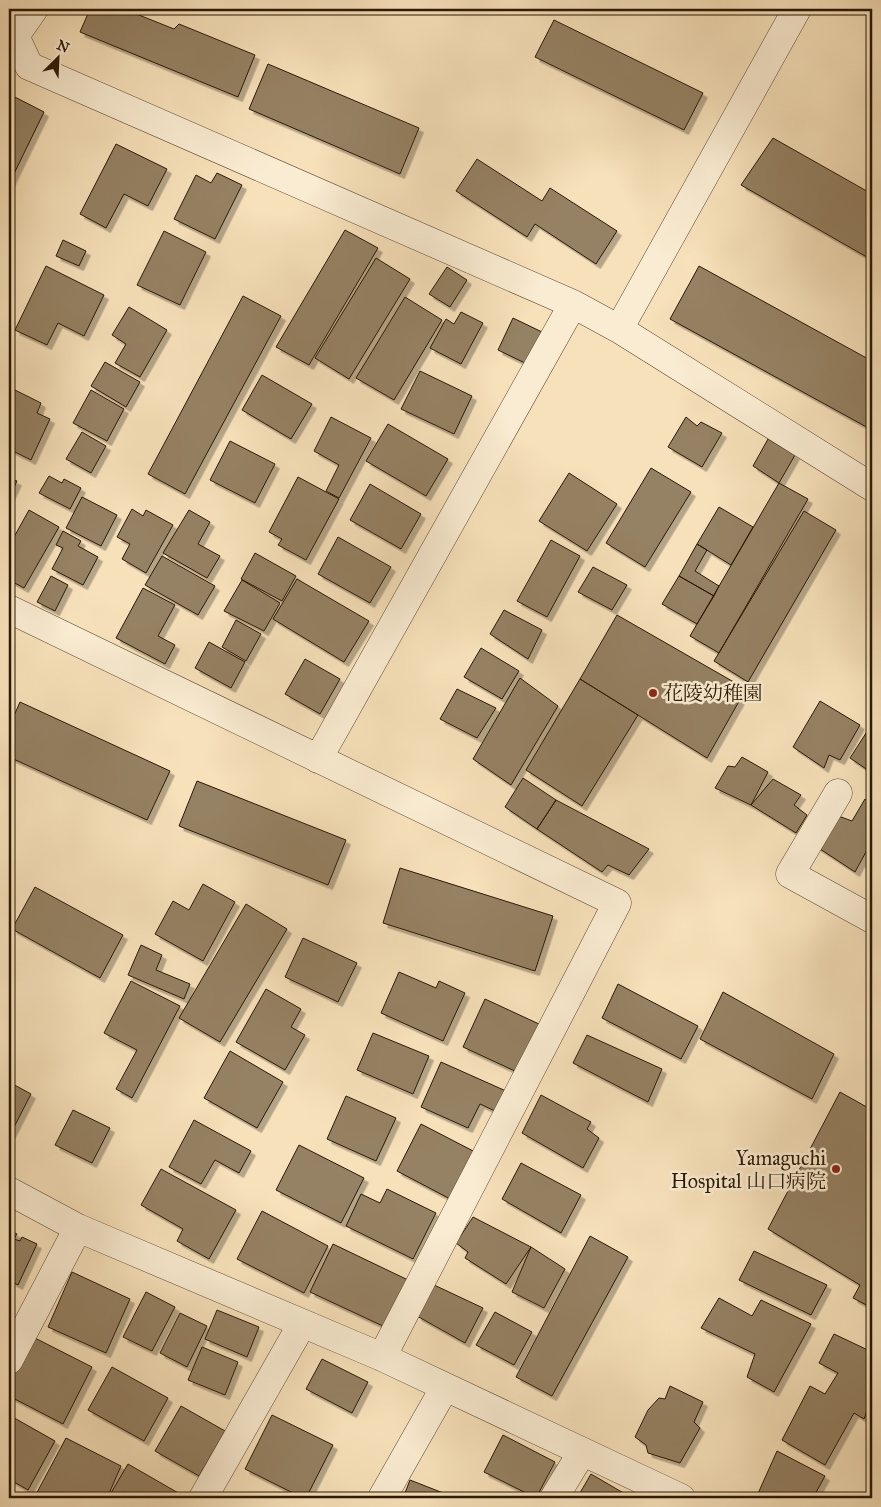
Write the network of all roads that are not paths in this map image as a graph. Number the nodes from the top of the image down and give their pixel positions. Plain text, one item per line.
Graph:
1 (34, 9) edge
2 (797, 9) edge
3 (12, 35) edge
4 (573, 304) junction
5 (619, 328) junction
6 (872, 487) edge
7 (9, 609) edge
8 (318, 759) junction
9 (838, 793) dead end
10 (872, 919) edge
11 (9, 1191) edge
12 (78, 1228) junction
13 (302, 1324) junction
14 (382, 1358) junction
15 (9, 1360) edge
16 (445, 1387) junction
17 (582, 1452) junction
18 (203, 1498) edge
19 (382, 1498) edge
20 (554, 1498) edge
21 (681, 1498) edge

1 - 3 street
2 - 5 street
3 - 4 street
4 - 5 street
4 - 8 street
5 - 6 street
7 - 8 street
8 - 14 street
9 - 10 street
11 - 12 street
12 - 13 street
12 - 15 street
13 - 14 street
13 - 18 street
14 - 16 street
16 - 17 street
16 - 19 street
17 - 20 street
17 - 21 street

